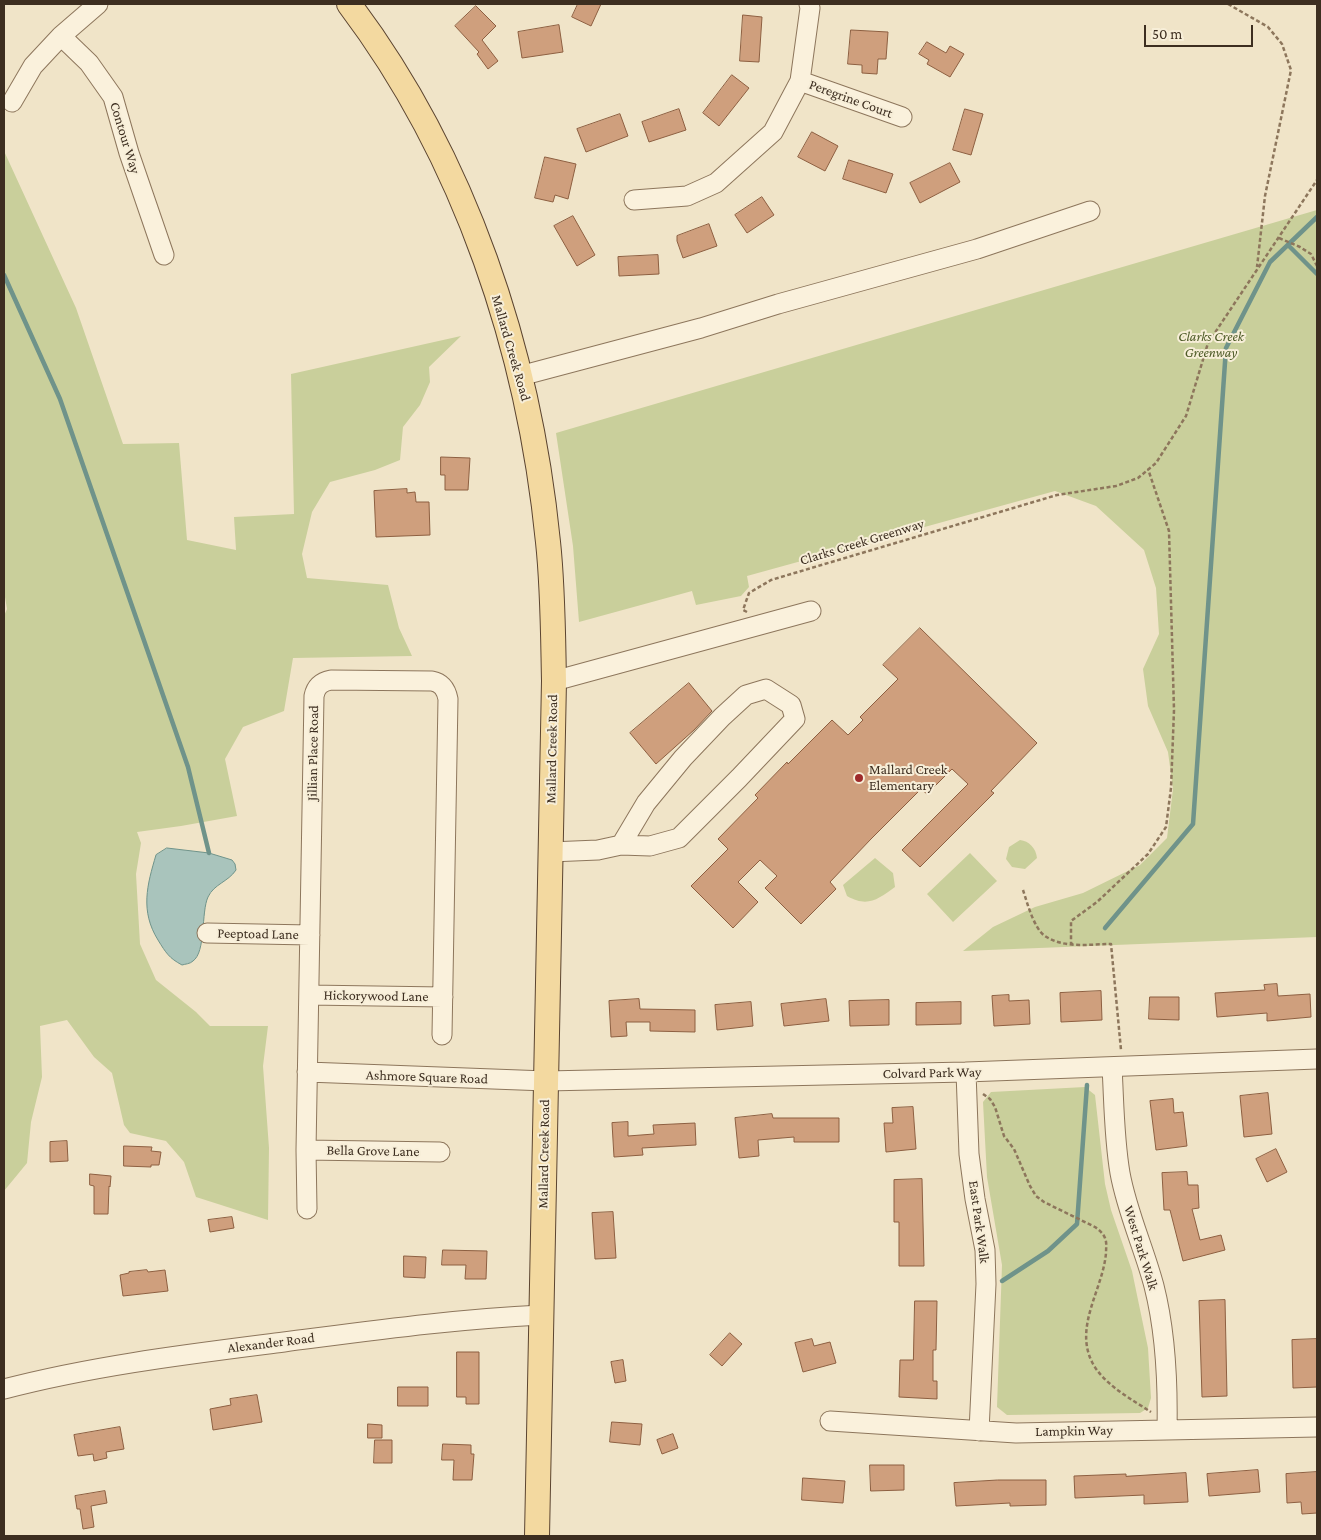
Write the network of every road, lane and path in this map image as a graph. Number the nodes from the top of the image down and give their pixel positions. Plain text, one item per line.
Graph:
1 (98, 4) edge
2 (349, 4) edge
3 (809, 4) edge
4 (1228, 4) edge
5 (61, 36) junction
6 (800, 81) junction
7 (12, 102) dead end
8 (902, 118) dead end
9 (1317, 180) edge
10 (634, 200) dead end
11 (1090, 211) dead end
12 (1279, 238) junction
13 (164, 255) dead end
14 (1317, 266) edge
15 (1257, 269) junction
16 (520, 376) junction
17 (1148, 469) junction
18 (810, 611) dead end
19 (750, 614) dead end
20 (554, 682) junction
21 (621, 845) junction
22 (550, 852) junction
23 (1023, 890) dead end
24 (207, 933) dead end
25 (310, 935) junction
26 (1073, 945) junction
27 (309, 994) junction
28 (443, 997) junction
29 (442, 1035) dead end
30 (1317, 1059) edge
31 (1117, 1060) junction
32 (307, 1072) junction
33 (966, 1072) junction
34 (546, 1081) junction
35 (978, 1091) dead end
36 (306, 1150) junction
37 (440, 1152) dead end
38 (307, 1209) dead end
39 (541, 1315) junction
40 (4, 1388) edge
41 (1152, 1412) dead end
42 (830, 1421) dead end
43 (1317, 1427) edge
44 (1167, 1430) junction
45 (979, 1431) junction
46 (537, 1536) edge

1 - 5 street
2 - 16 main road, Mallard Creek Road
3 - 6 street
4 - 15 path
5 - 7 street
5 - 13 street, Contour Way
6 - 8 street, Peregrine Court
6 - 10 street
9 - 12 path, Clarks Creek Greenway
11 - 16 street
12 - 14 path
12 - 15 path, Clarks Creek Greenway
15 - 17 path, Clarks Creek Greenway
16 - 20 main road, Mallard Creek Road
17 - 19 path, Clarks Creek Greenway
17 - 26 path
18 - 20 street
20 - 22 main road, Mallard Creek Road
21 - 21 street
21 - 22 street
22 - 34 main road, Mallard Creek Road
23 - 26 path
24 - 25 street, Peeptoad Lane
25 - 27 street, Jillian Place Road
25 - 28 street, Jillian Place Road
26 - 31 path
27 - 28 street, Hickorywood Lane
27 - 32 street, Jillian Place Road
28 - 29 street, Jillian Place Road
30 - 31 street, Colvard Park Way
31 - 33 street, Colvard Park Way
31 - 44 street, West Park Walk
32 - 34 street, Ashmore Square Road
32 - 36 street, Jillian Place Road
33 - 34 street, Colvard Park Way
33 - 45 street, East Park Walk
34 - 39 main road, Mallard Creek Road
35 - 41 path
36 - 37 street, Bella Grove Lane
36 - 38 street, Jillian Place Road
39 - 40 street, Alexander Road
39 - 46 main road, Mallard Creek Road
42 - 45 street, Lampkin Way
43 - 44 street, Lampkin Way
44 - 45 street, Lampkin Way

